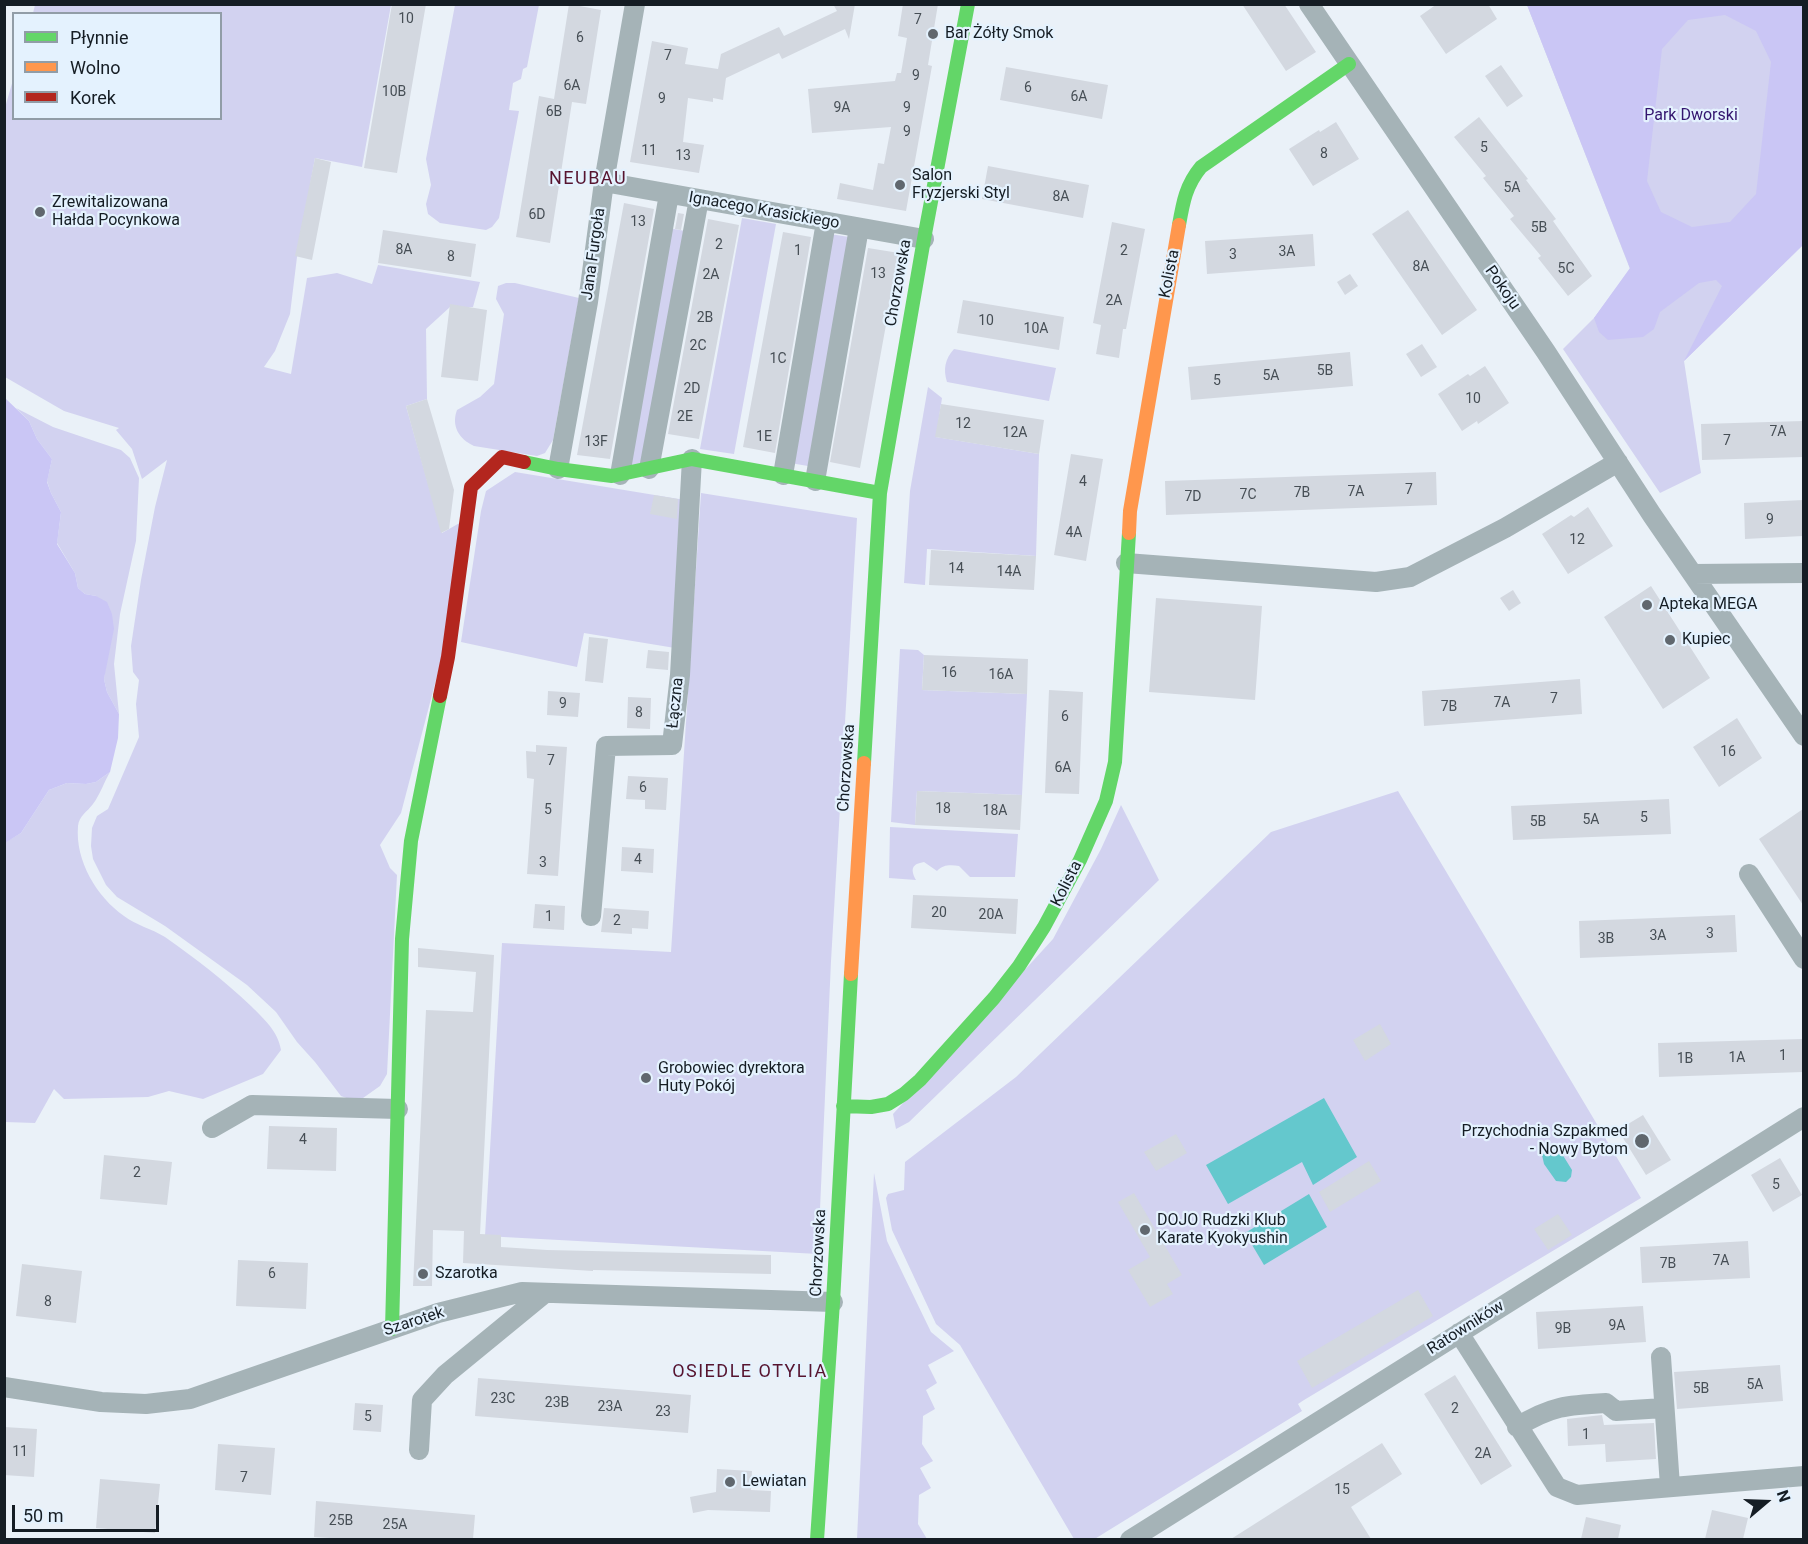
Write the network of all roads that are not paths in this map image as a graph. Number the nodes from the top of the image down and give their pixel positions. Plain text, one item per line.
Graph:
1 (635, 4) edge
2 (968, 4) edge
3 (1309, 4) edge
4 (1348, 64) junction
5 (604, 182) junction
6 (669, 194) junction
7 (699, 199) junction
8 (826, 222) junction
9 (859, 228) junction
10 (924, 239) junction
11 (692, 459) junction
12 (1618, 462) junction
13 (558, 468) junction
14 (649, 469) junction
15 (620, 475) junction
16 (783, 475) junction
17 (815, 481) junction
18 (880, 493) junction
19 (1126, 563) junction
20 (1803, 573) edge
21 (1693, 574) junction
22 (1803, 736) edge
23 (1749, 874) dead end
24 (591, 916) dead end
25 (1803, 959) edge
26 (843, 1106) junction
27 (398, 1109) junction
28 (1803, 1117) edge
29 (212, 1128) dead end
30 (545, 1293) junction
31 (833, 1302) junction
32 (392, 1329) junction
33 (1459, 1333) junction
34 (1661, 1357) dead end
35 (4, 1387) edge
36 (1664, 1408) junction
37 (1517, 1427) junction
38 (418, 1450) dead end
39 (1803, 1476) edge
40 (1670, 1486) junction
41 (817, 1539) edge
42 (1130, 1539) edge

1 - 5 street, Jana Furgoła
2 - 10 street, Chorzowska
3 - 4 street, Pokoju
4 - 12 street, Pokoju
4 - 19 street, Kolista
5 - 6 street, Ignacego Krasickiego
5 - 13 street, Jana Furgoła
6 - 7 street, Ignacego Krasickiego
6 - 15 street
7 - 8 street, Ignacego Krasickiego
7 - 14 street
8 - 9 street, Ignacego Krasickiego
8 - 16 street
9 - 10 street, Ignacego Krasickiego
9 - 17 street
10 - 18 street, Chorzowska
11 - 14 street
11 - 16 street
11 - 24 street, Łączna
12 - 19 street
12 - 21 street, Pokoju
13 - 15 street
13 - 27 street
14 - 15 street
16 - 17 street
17 - 18 street
18 - 26 street, Chorzowska
19 - 26 street, Kolista
20 - 21 street
21 - 22 street, Pokoju
23 - 25 street
26 - 31 street, Chorzowska
27 - 29 street
27 - 32 street
28 - 33 street, Ratowników
30 - 31 street, Szarotek
30 - 32 street, Szarotek
30 - 38 street
31 - 41 street, Chorzowska
32 - 35 street, Szarotek
33 - 37 street
33 - 42 street, Ratowników
34 - 36 street
36 - 37 street
36 - 40 street
37 - 40 street
39 - 40 street

